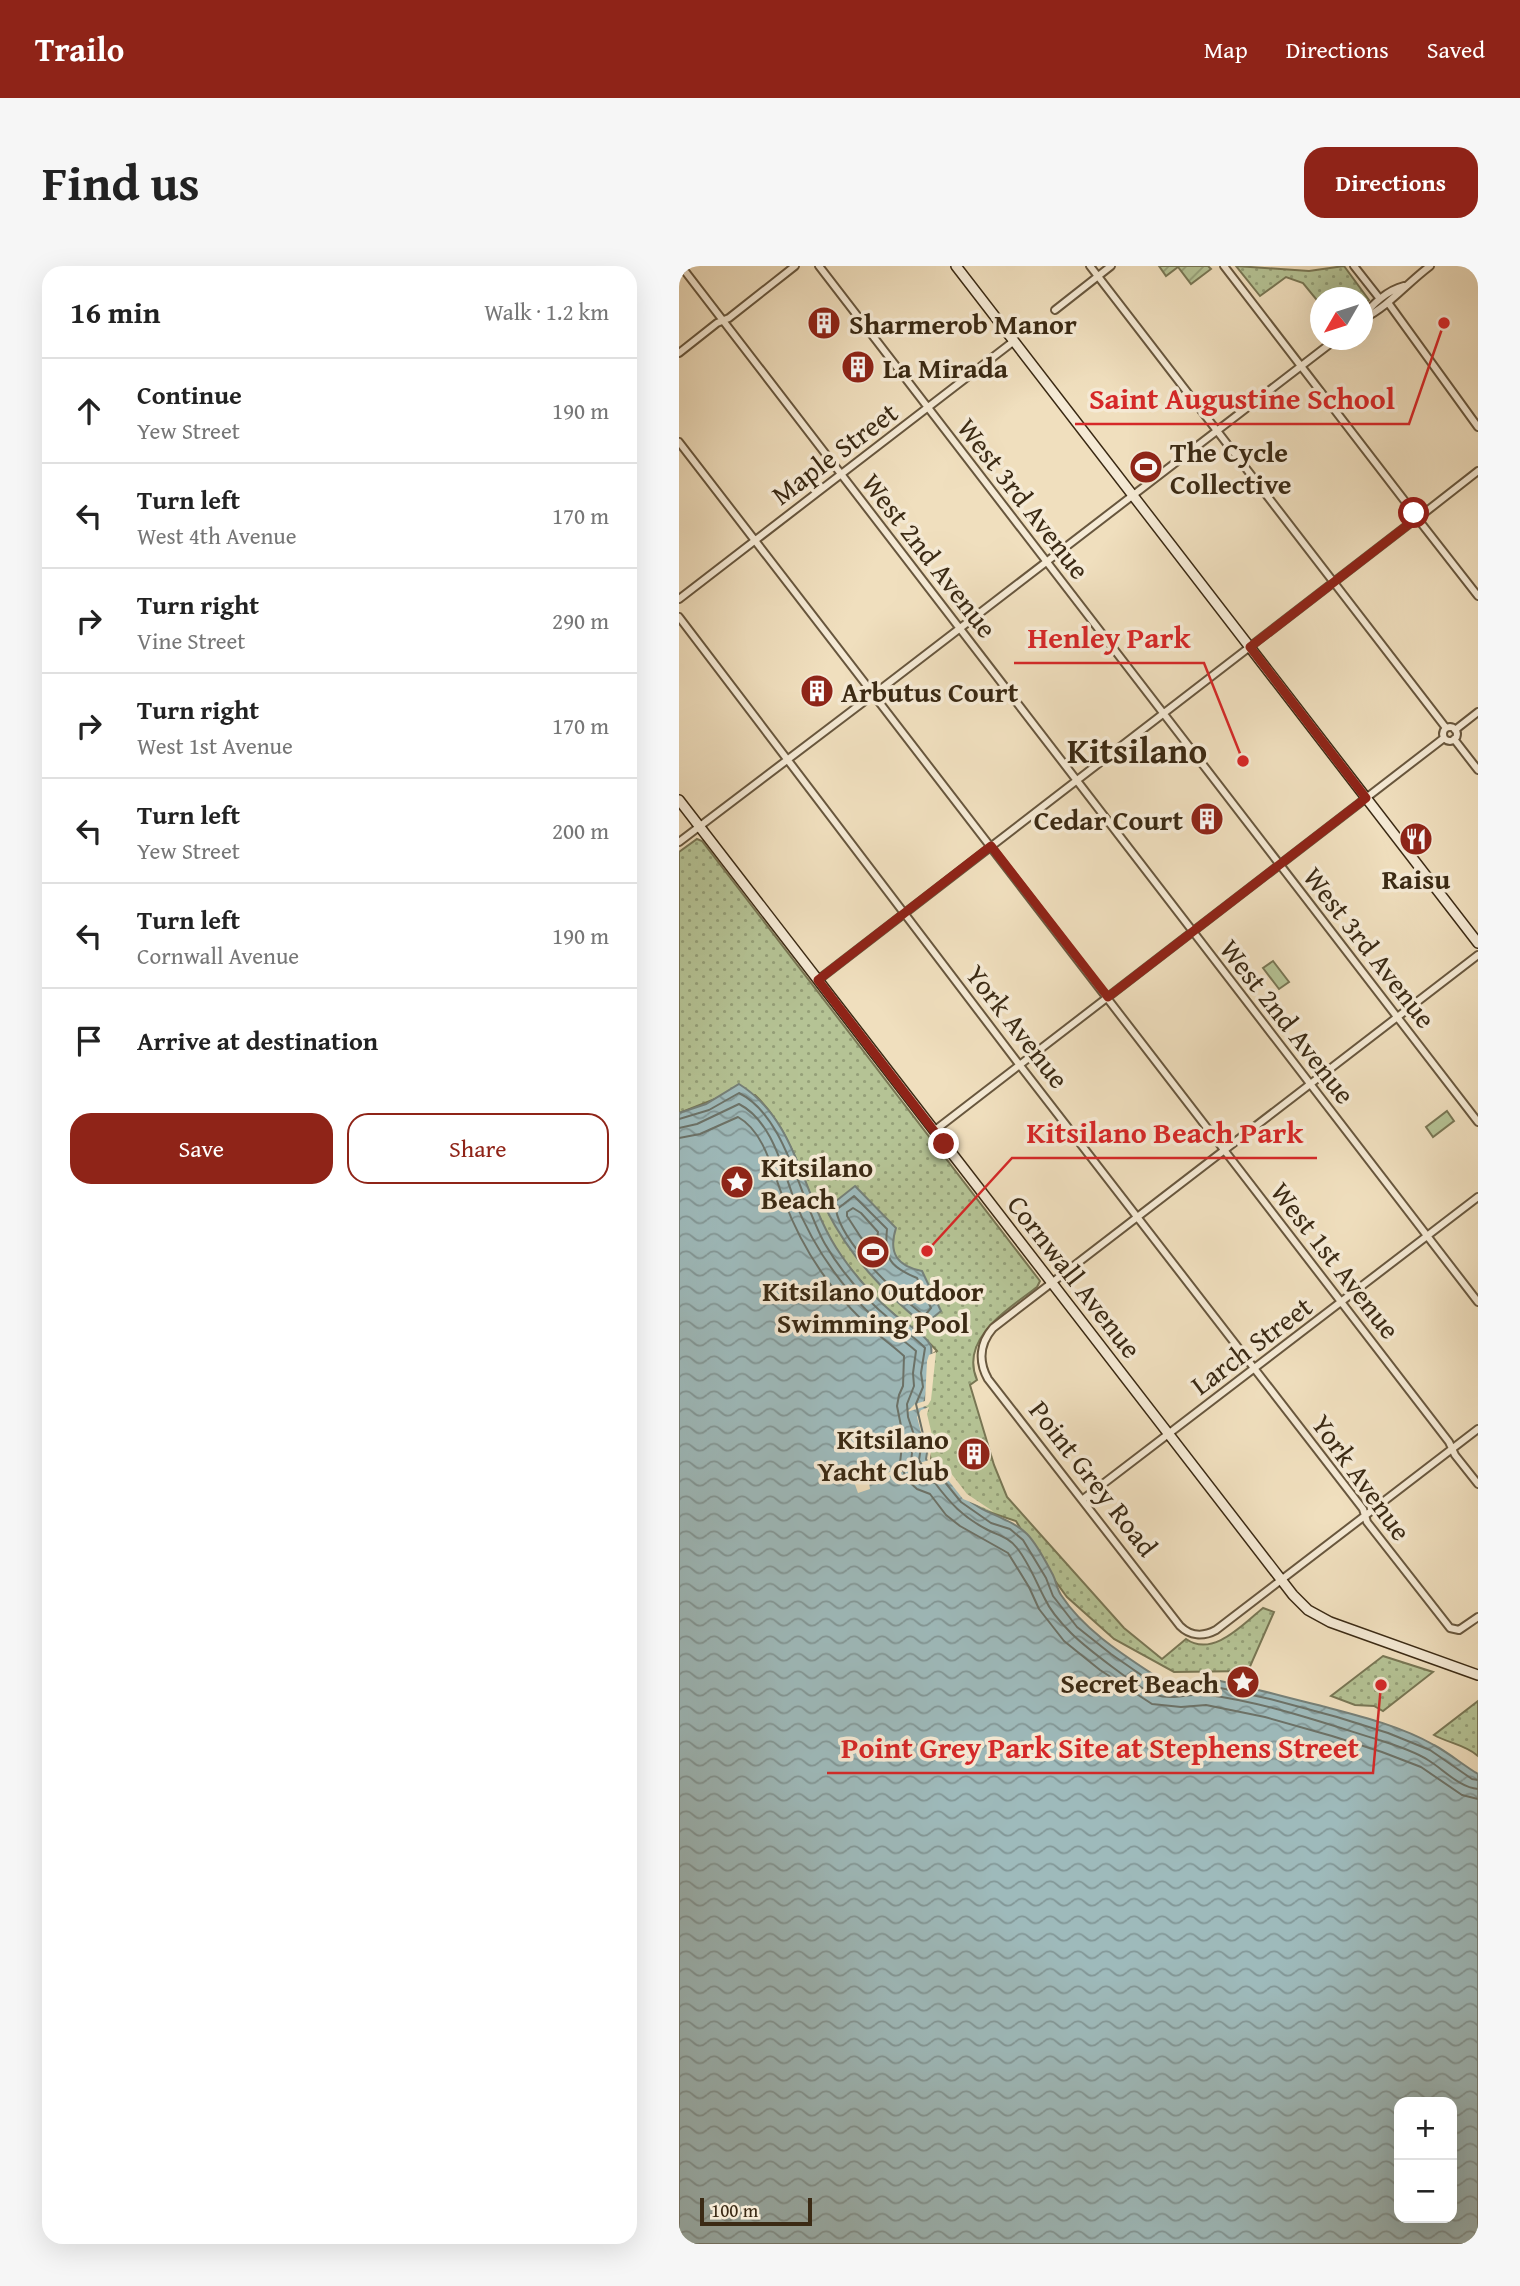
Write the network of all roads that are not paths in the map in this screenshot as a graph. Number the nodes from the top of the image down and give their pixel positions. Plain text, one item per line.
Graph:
1 (681, 266) edge
2 (795, 266) edge
3 (819, 266) edge
4 (956, 266) edge
5 (1090, 266) edge
6 (1111, 266) edge
7 (1224, 266) edge
8 (1354, 266) edge
9 (1430, 266) edge
10 (1098, 276) junction
11 (1404, 286) junction
12 (1380, 299) junction
13 (1389, 304) junction
14 (1373, 307) edge
15 (1055, 310) dead end
16 (1373, 313) edge
17 (723, 320) junction
18 (1014, 341) junction
19 (1322, 350) edge
20 (679, 353) edge
21 (1301, 366) junction
22 (928, 408) junction
23 (1478, 426) edge
24 (1217, 431) junction
25 (679, 442) edge
26 (1478, 471) edge
27 (841, 474) junction
28 (1133, 496) junction
29 (1414, 513) junction
30 (1423, 514) junction
31 (1413, 521) junction
32 (1421, 523) junction
33 (755, 540) junction
34 (1047, 562) junction
35 (1334, 582) junction
36 (1478, 596) edge
37 (679, 598) edge
38 (679, 617) edge
39 (960, 629) junction
40 (1250, 647) junction
41 (874, 695) junction
42 (1478, 712) edge
43 (1163, 713) junction
44 (1445, 728) junction
45 (1455, 730) junction
46 (1444, 738) junction
47 (1454, 739) junction
48 (787, 761) junction
49 (1478, 771) edge
50 (1076, 780) junction
51 (1366, 798) junction
52 (679, 800) edge
53 (700, 826) junction
54 (679, 842) edge
55 (991, 846) junction
56 (1280, 865) junction
57 (904, 913) junction
58 (1193, 932) junction
59 (1478, 943) edge
60 (1478, 955) edge
61 (818, 980) junction
62 (1108, 997) junction
63 (1398, 1017) junction
64 (1020, 1065) junction
65 (1311, 1083) junction
66 (1478, 1122) edge
67 (934, 1131) junction
68 (1225, 1150) junction
69 (1478, 1197) edge
70 (1138, 1217) junction
71 (1427, 1236) junction
72 (1052, 1283) junction
73 (1342, 1301) junction
74 (1478, 1302) edge
75 (1255, 1368) junction
76 (1478, 1429) edge
77 (1169, 1434) junction
78 (1453, 1449) junction
79 (1478, 1484) edge
80 (1082, 1500) junction
81 (1365, 1515) junction
82 (1281, 1581) junction
83 (1478, 1618) edge
84 (1478, 1675) edge

1 - 17 street, West 2nd Avenue
2 - 17 street
3 - 22 street, West 3rd Avenue
4 - 18 main road
5 - 10 street
6 - 10 street
7 - 21 street
8 - 12 street
9 - 11 street
10 - 15 street
10 - 24 street
11 - 12 street
11 - 13 street
12 - 14 street
13 - 16 street
13 - 23 street
17 - 20 street
17 - 27 street, West 2nd Avenue
18 - 22 street, Maple Street
18 - 28 main road
19 - 21 street
21 - 24 street
21 - 29 street
22 - 27 street, Maple Street
22 - 34 street, West 3rd Avenue
24 - 28 street
24 - 35 street
25 - 33 street, West 1st Avenue
26 - 30 street
27 - 33 street, Maple Street
27 - 39 street, West 2nd Avenue
28 - 34 street
28 - 40 main road
29 - 30 street
29 - 31 street
30 - 32 street
31 - 32 street
31 - 35 street
32 - 36 street
33 - 37 street, Maple Street
33 - 41 street, West 1st Avenue
34 - 39 street
34 - 43 street, West 3rd Avenue
35 - 40 street
35 - 44 street
38 - 48 street, York Avenue
39 - 41 street
39 - 50 street, West 2nd Avenue
40 - 43 street
40 - 51 main road
41 - 48 street
41 - 55 street, West 1st Avenue
42 - 45 street
43 - 50 street
43 - 56 street, West 3rd Avenue
44 - 45 street
44 - 46 street
45 - 47 street
46 - 47 street
46 - 51 street
47 - 49 street
48 - 53 street
48 - 57 street, York Avenue
50 - 55 street
50 - 58 street, West 2nd Avenue
51 - 56 street
51 - 59 main road
52 - 53 main road, Cornwall Avenue
53 - 54 street
53 - 61 main road, Cornwall Avenue
55 - 57 street
55 - 62 street, West 1st Avenue
56 - 58 street
56 - 63 street, West 3rd Avenue
57 - 61 street
57 - 64 street, York Avenue
58 - 62 street
58 - 65 street, West 2nd Avenue
60 - 63 street
61 - 67 main road, Cornwall Avenue
62 - 64 street
62 - 68 street, West 1st Avenue
63 - 65 street
63 - 66 street, West 3rd Avenue
64 - 67 street
64 - 70 street, York Avenue
65 - 68 street
65 - 71 street, West 2nd Avenue
67 - 72 main road, Cornwall Avenue
68 - 70 street
68 - 73 street, West 1st Avenue
69 - 71 street, Larch Street
70 - 72 street
70 - 75 street, York Avenue
71 - 73 street, Larch Street
71 - 74 street, West 2nd Avenue
72 - 77 main road, Cornwall Avenue
72 - 80 street, Point Grey Road
73 - 75 street, Larch Street
73 - 78 street, West 1st Avenue
75 - 77 street, Larch Street
75 - 81 street, York Avenue
76 - 78 street
77 - 80 street, Larch Street
77 - 82 main road, Cornwall Avenue
78 - 79 street, West 1st Avenue
78 - 81 street
80 - 82 street, Point Grey Road
81 - 82 street
81 - 83 street, York Avenue
82 - 84 main road

